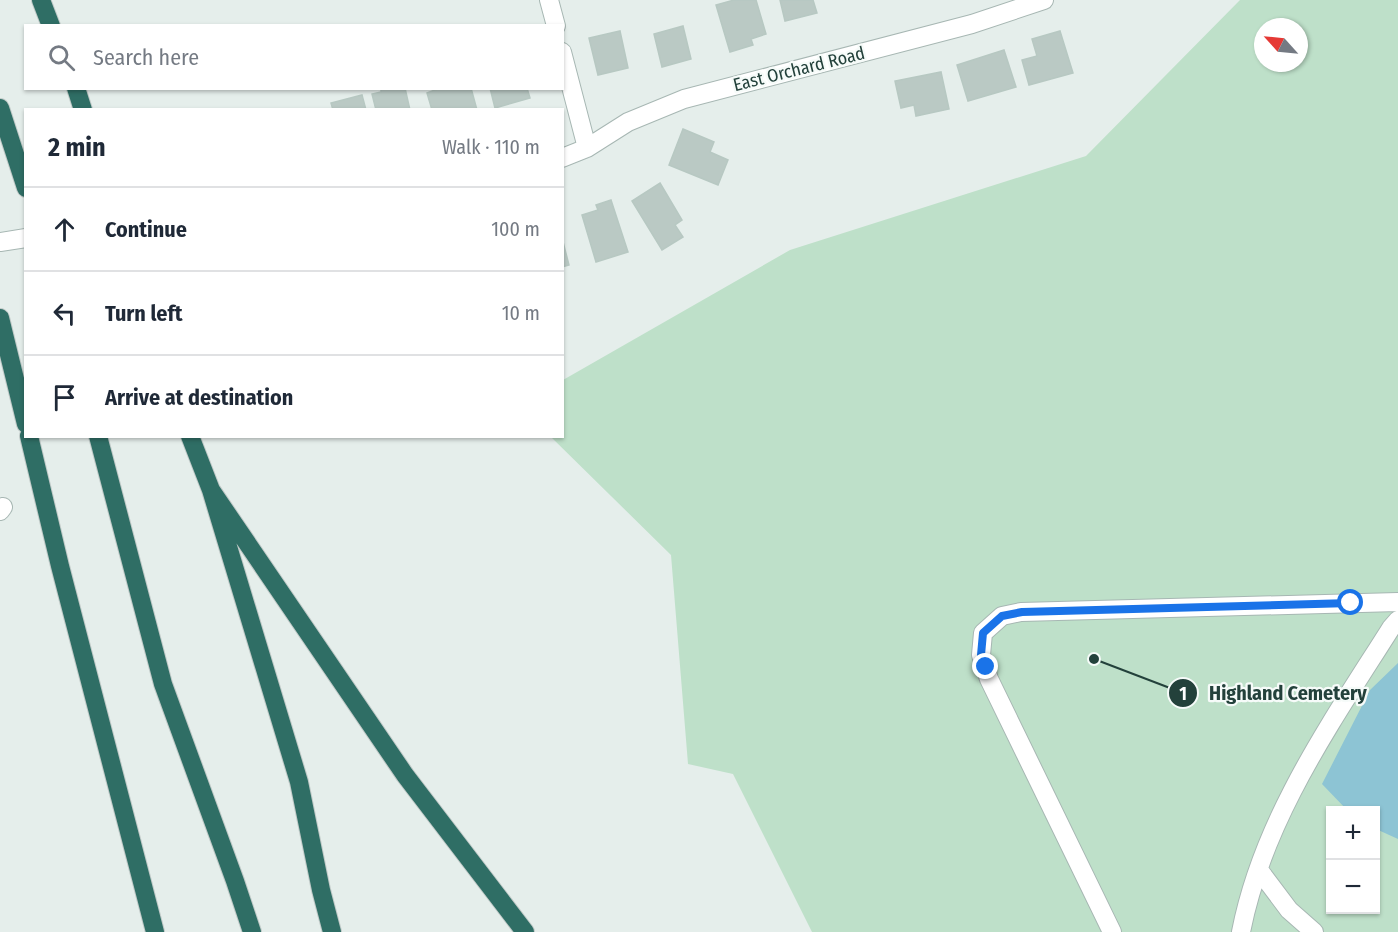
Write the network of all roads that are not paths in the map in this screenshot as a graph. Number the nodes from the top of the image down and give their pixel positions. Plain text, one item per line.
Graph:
1 (41, 0) edge
2 (549, 0) edge
3 (1044, 0) edge
4 (50, 24) edge
5 (555, 24) edge
6 (564, 60) edge
7 (0, 108) edge
8 (587, 148) junction
9 (564, 157) edge
10 (24, 182) edge
11 (24, 238) edge
12 (0, 242) edge
13 (1, 320) edge
14 (24, 416) edge
15 (28, 438) edge
16 (99, 438) edge
17 (191, 438) edge
18 (211, 490) junction
19 (1398, 602) edge
20 (1398, 620) edge
21 (1259, 870) junction
22 (155, 932) edge
23 (252, 932) edge
24 (332, 932) edge
25 (525, 932) edge
26 (1112, 932) edge
27 (1241, 932) edge
28 (1314, 932) edge

1 - 4 highway
2 - 5 street
3 - 8 street, East Orchard Road
6 - 8 street
7 - 10 highway
8 - 9 street, East Orchard Road
11 - 12 street
13 - 14 highway
15 - 22 highway
16 - 23 highway
17 - 18 highway
18 - 24 highway
18 - 25 highway
19 - 26 street
20 - 21 street
21 - 27 street
21 - 28 street

